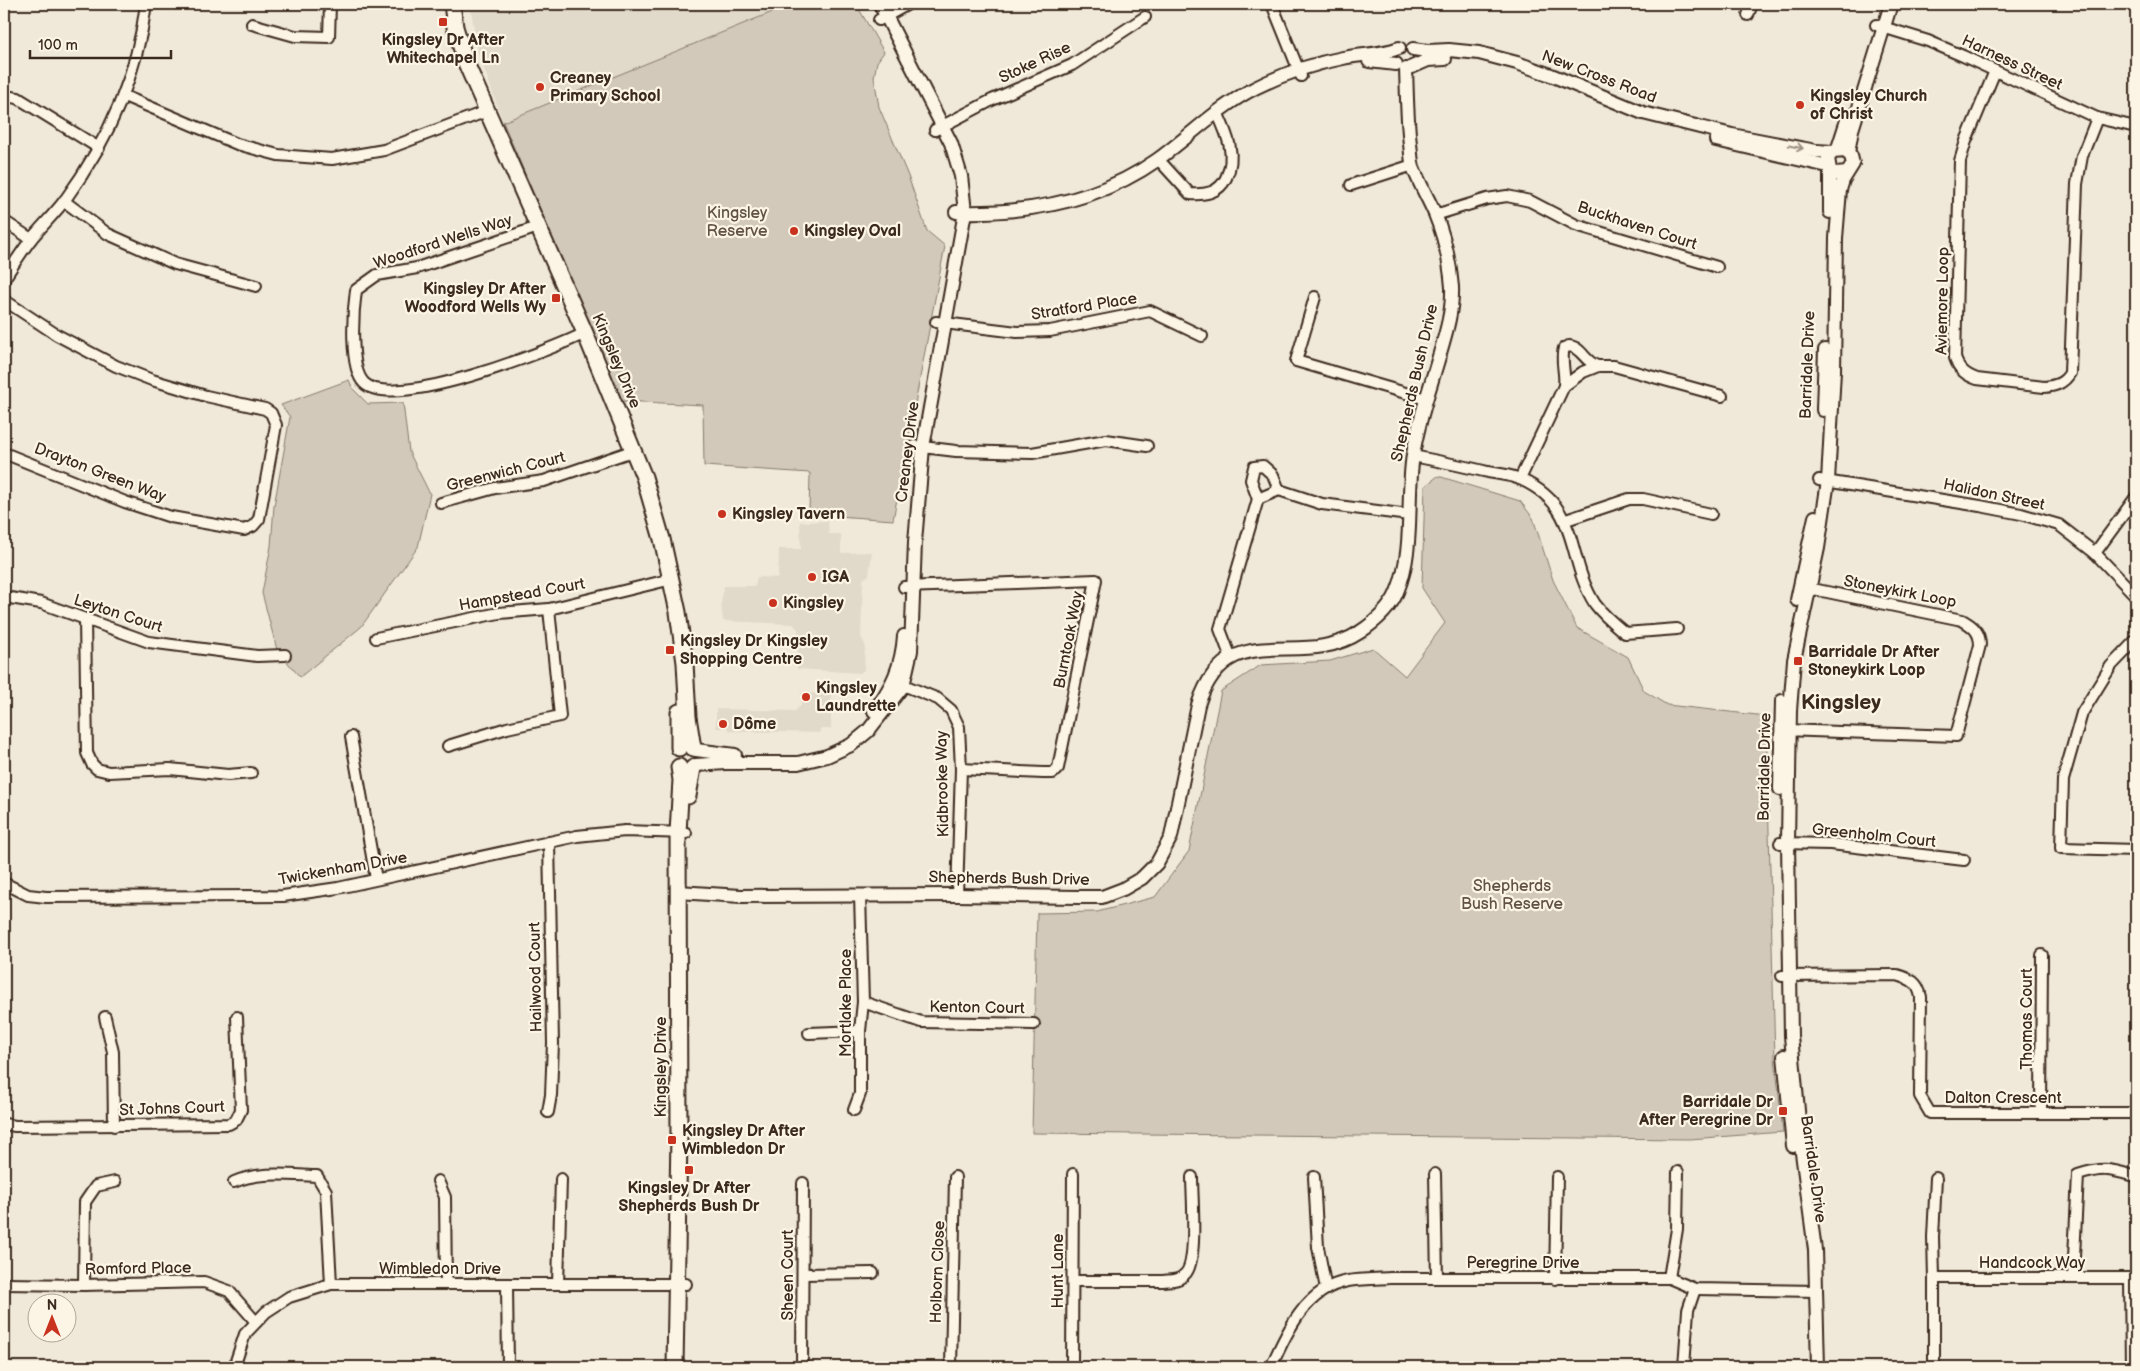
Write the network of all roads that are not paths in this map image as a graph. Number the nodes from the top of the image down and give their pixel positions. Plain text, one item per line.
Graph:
1 (146, 4) edge
2 (330, 4) edge
3 (444, 4) edge
4 (452, 4) edge
5 (871, 4) edge
6 (880, 4) edge
7 (908, 4) edge
8 (1272, 4) edge
9 (1752, 4) edge
10 (1882, 4) edge
11 (1891, 4) edge
12 (1748, 14) dead end
13 (1145, 17) dead end
14 (883, 18) junction
15 (252, 24) dead end
16 (1880, 26) junction
17 (1399, 48) junction
18 (1413, 49) junction
19 (1405, 67) junction
20 (1995, 71) junction
21 (1300, 72) junction
22 (4, 96) edge
23 (124, 96) junction
24 (483, 112) junction
25 (1219, 116) junction
26 (2097, 118) junction
27 (2136, 127) edge
28 (939, 129) junction
29 (99, 148) junction
30 (1840, 152) junction
31 (1160, 162) junction
32 (1413, 165) junction
33 (1829, 168) junction
34 (1847, 173) junction
35 (1351, 184) dead end
36 (64, 201) junction
37 (1435, 215) junction
38 (960, 216) junction
39 (4, 220) edge
40 (534, 228) junction
41 (31, 239) junction
42 (1717, 267) dead end
43 (4, 279) edge
44 (256, 286) dead end
45 (1315, 297) dead end
46 (4, 300) edge
47 (940, 322) junction
48 (581, 335) junction
49 (1202, 336) dead end
50 (1598, 366) junction
51 (1564, 386) junction
52 (1722, 396) dead end
53 (1426, 399) junction
54 (918, 446) junction
55 (1147, 446) dead end
56 (631, 452) junction
57 (4, 453) edge
58 (1413, 456) junction
59 (1520, 479) junction
60 (1824, 480) junction
61 (1279, 490) junction
62 (2136, 497) edge
63 (1258, 499) junction
64 (441, 503) dead end
65 (1410, 514) junction
66 (1711, 514) dead end
67 (1566, 520) junction
68 (2095, 553) junction
69 (668, 580) junction
70 (909, 587) junction
71 (1804, 588) junction
72 (2136, 596) edge
73 (4, 597) edge
74 (549, 609) junction
75 (85, 619) junction
76 (1677, 629) dead end
77 (376, 638) dead end
78 (2136, 640) edge
79 (285, 655) dead end
80 (1231, 658) junction
81 (899, 684) junction
82 (1785, 731) junction
83 (351, 737) dead end
84 (448, 746) dead end
85 (689, 758) junction
86 (961, 769) junction
87 (251, 773) dead end
88 (682, 833) junction
89 (549, 842) junction
90 (1784, 843) junction
91 (2136, 850) edge
92 (1964, 860) dead end
93 (376, 879) junction
94 (4, 883) edge
95 (860, 895) junction
96 (957, 895) junction
97 (682, 896) junction
98 (2042, 955) dead end
99 (1786, 976) junction
100 (863, 1002) junction
101 (105, 1017) dead end
102 (237, 1017) dead end
103 (1034, 1024) dead end
104 (860, 1031) junction
105 (809, 1034) dead end
106 (854, 1110) dead end
107 (548, 1112) dead end
108 (2041, 1113) junction
109 (2136, 1113) edge
110 (4, 1124) edge
111 (114, 1126) junction
112 (1678, 1172) dead end
113 (1073, 1174) dead end
114 (1435, 1174) dead end
115 (2134, 1176) dead end
116 (955, 1177) dead end
117 (1192, 1177) dead end
118 (1314, 1177) dead end
119 (1557, 1177) dead end
120 (1936, 1178) dead end
121 (560, 1179) dead end
122 (438, 1181) dead end
123 (116, 1182) dead end
124 (234, 1182) dead end
125 (803, 1183) dead end
126 (873, 1273) dead end
127 (803, 1274) junction
128 (1437, 1278) junction
129 (1668, 1278) junction
130 (1934, 1278) junction
131 (2073, 1278) junction
132 (1555, 1279) junction
133 (1074, 1281) junction
134 (4, 1284) edge
135 (331, 1284) junction
136 (446, 1284) junction
137 (507, 1284) junction
138 (558, 1284) junction
139 (682, 1284) junction
140 (84, 1285) junction
141 (1326, 1289) junction
142 (1695, 1289) junction
143 (1813, 1291) junction
144 (256, 1322) junction
145 (234, 1367) edge
146 (508, 1367) edge
147 (675, 1367) edge
148 (684, 1367) edge
149 (802, 1367) edge
150 (951, 1367) edge
151 (1072, 1367) edge
152 (1271, 1367) edge
153 (1684, 1367) edge
154 (1810, 1367) edge
155 (1818, 1367) edge
156 (1934, 1367) edge
157 (2131, 1367) edge

1 - 23 street
2 - 15 street
3 - 24 main road, Kingsley Drive
4 - 24 main road, Kingsley Drive
5 - 14 street, Creaney Drive
6 - 14 street, Creaney Drive
7 - 14 street
8 - 21 street
9 - 12 street
10 - 16 street
11 - 16 street
13 - 28 street, Stoke Rise
14 - 28 street, Creaney Drive
16 - 20 street, Harness Street
16 - 30 street
17 - 18 street
17 - 19 street
17 - 21 street, New Cross Road
18 - 19 street
18 -> 30 street, New Cross Road
19 - 21 street, New Cross Road
19 - 32 street, Shepherds Bush Drive
19 - 33 street, New Cross Road
20 - 26 street, Harness Street
20 - 26 street, Aviemore Loop
21 - 25 street, New Cross Road
22 - 29 street
23 - 24 street
23 - 29 street
24 - 40 main road, Kingsley Drive
25 - 31 street, New Cross Road
25 - 31 street
26 - 27 street, Harness Street
28 - 38 street, Creaney Drive
29 - 36 street
30 - 33 street
30 - 34 street
31 - 38 street, New Cross Road
32 - 35 street
32 - 37 street, Shepherds Bush Drive
33 - 34 street
33 - 60 street, Barridale Drive
34 - 60 street, Barridale Drive
36 - 41 street
36 - 44 street
37 - 42 street, Buckhaven Court
37 - 53 street, Shepherds Bush Drive
38 - 47 street, Creaney Drive
39 - 41 street
40 - 48 main road, Kingsley Drive
40 - 48 street, Woodford Wells Way
41 - 43 street
45 - 53 street
46 - 57 street, Drayton Green Way
47 - 49 street, Stratford Place
47 - 54 street, Creaney Drive
48 - 56 main road, Kingsley Drive
50 - 51 street
50 - 51 street
50 - 52 street
51 - 59 street
53 - 58 street, Shepherds Bush Drive
54 - 55 street
54 - 70 street, Creaney Drive
56 - 64 street, Greenwich Court
56 - 69 main road, Kingsley Drive
58 - 59 street
58 - 65 street, Shepherds Bush Drive
59 - 67 street
60 - 68 street, Halidon Street
60 - 71 street, Barridale Drive
61 - 63 street
61 - 63 street
61 - 65 street
62 - 68 street
63 - 80 street
65 - 80 street, Shepherds Bush Drive
66 - 67 street
67 - 76 street
68 - 72 street, Halidon Street
69 - 74 street, Hampstead Court
69 - 85 main road, Kingsley Drive
70 - 81 street, Creaney Drive
70 - 86 street, Burntoak Way
71 - 82 street, Barridale Drive
71 - 82 street, Stoneykirk Loop
73 - 75 street, Leyton Court
74 - 77 street, Hampstead Court
74 - 84 street
75 - 79 street, Leyton Court
75 - 87 street
78 - 91 street
80 - 96 street, Shepherds Bush Drive
81 - 85 street, Creaney Drive
81 - 86 street, Kidbrooke Way
82 - 90 street, Barridale Drive
83 - 93 street
85 - 88 main road, Kingsley Drive
86 - 96 street, Kidbrooke Way
88 - 89 street, Twickenham Drive
88 - 97 main road, Kingsley Drive
89 - 93 street, Twickenham Drive
89 - 107 street, Hailwood Court
90 - 92 street, Greenholm Court
90 - 99 street, Barridale Drive
93 - 94 street, Twickenham Drive
95 - 96 street, Shepherds Bush Drive
95 - 97 street, Shepherds Bush Drive
95 - 100 street, Mortlake Place
97 - 139 main road, Kingsley Drive
98 - 108 street, Thomas Court
99 - 108 street, Dalton Crescent
99 - 143 street, Barridale Drive
100 - 103 street, Kenton Court
100 - 104 street, Mortlake Place
101 - 111 street
102 - 111 street, St Johns Court
104 - 105 street
104 - 106 street, Mortlake Place
108 - 109 street, Dalton Crescent
110 - 111 street, St Johns Court
112 - 129 street
113 - 133 street, Hunt Lane
114 - 128 street
115 - 131 street
116 - 150 street, Holborn Close
117 - 133 street
118 - 141 street
119 - 132 street
120 - 130 street
121 - 138 street
122 - 136 street
123 - 140 street
124 - 135 street
125 - 127 street, Sheen Court
126 - 127 street
127 - 149 street, Sheen Court
128 - 132 street, Peregrine Drive
128 - 141 street, Peregrine Drive
129 - 132 street, Peregrine Drive
129 - 142 street, Peregrine Drive
130 - 131 street, Handcock Way
130 - 156 street
131 - 157 street, Handcock Way
133 - 151 street, Hunt Lane
134 - 140 street, Romford Place
135 - 136 street, Wimbledon Drive
135 - 144 street, Wimbledon Drive
136 - 137 street, Wimbledon Drive
137 - 138 street, Wimbledon Drive
137 - 146 street
138 - 139 street, Wimbledon Drive
139 - 147 main road, Kingsley Drive
139 - 148 main road, Kingsley Drive
140 - 144 street, Romford Place
141 - 152 street, Peregrine Drive
142 - 143 street, Peregrine Drive
142 - 153 street
143 - 154 street, Barridale Drive
143 - 155 street, Barridale Drive
144 - 145 street, Wimbledon Drive

